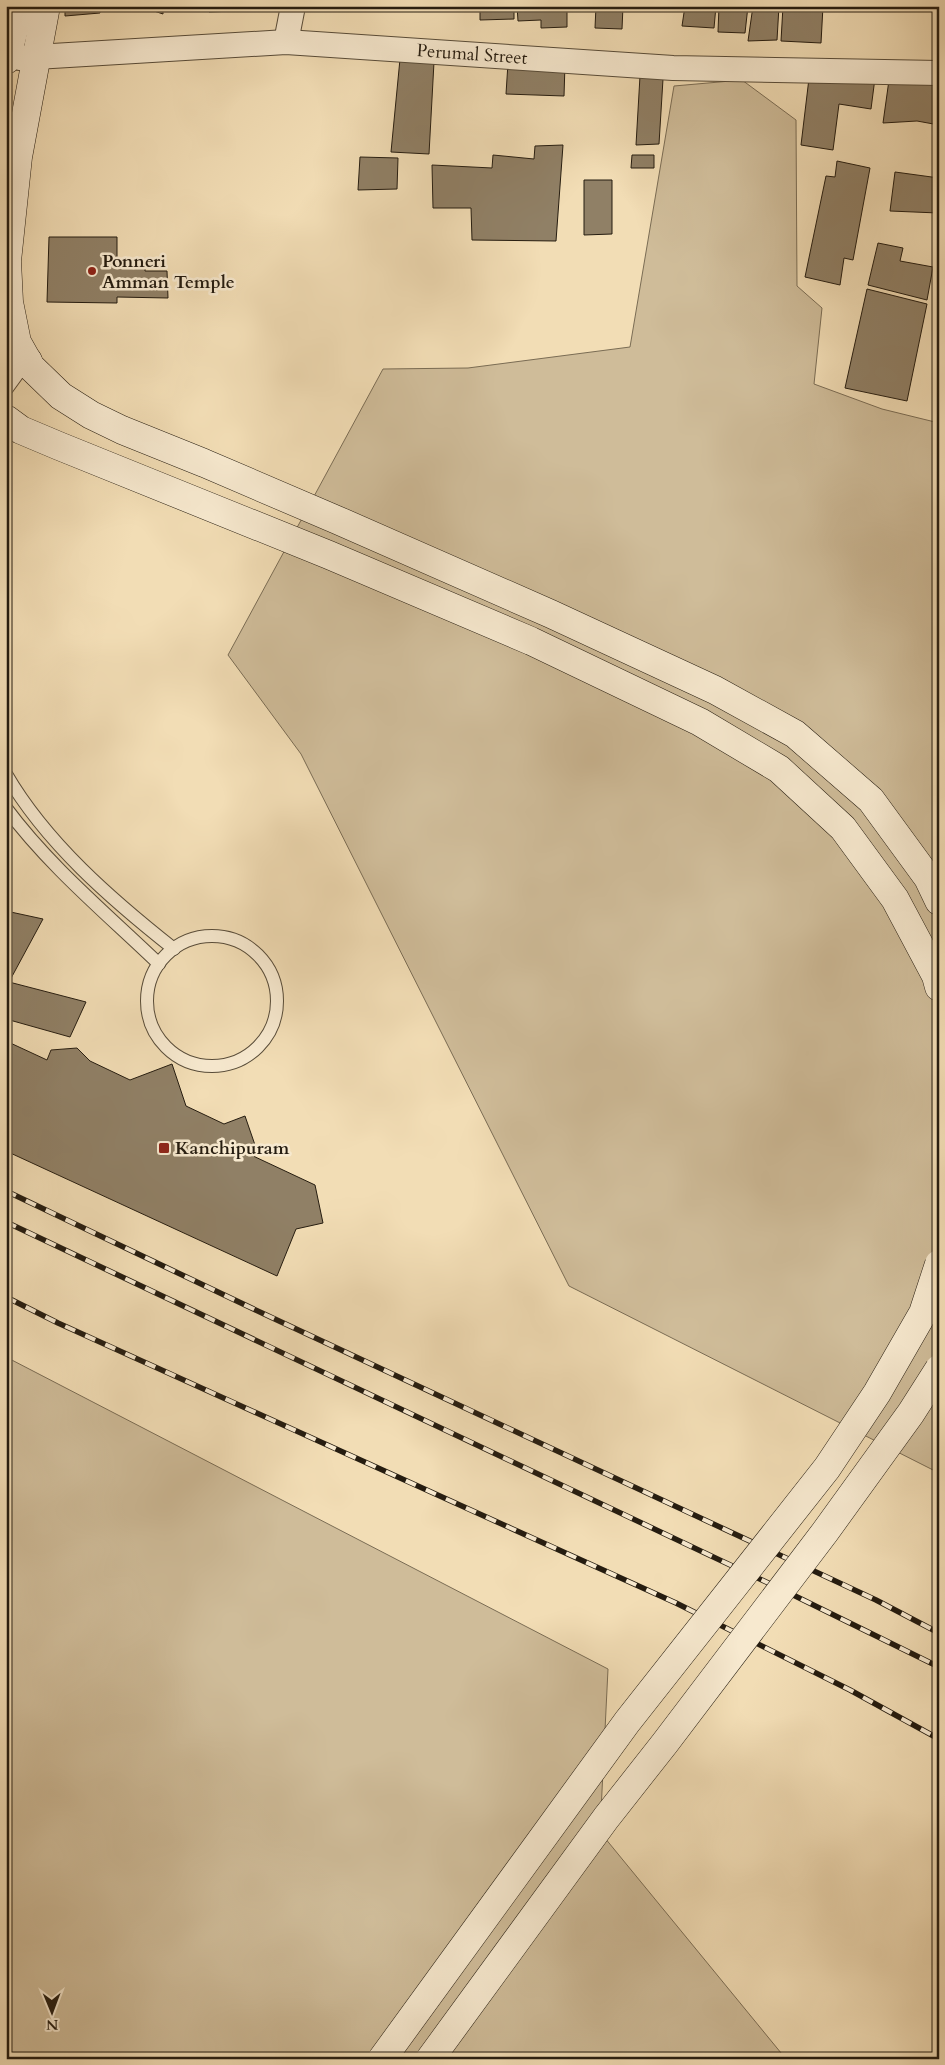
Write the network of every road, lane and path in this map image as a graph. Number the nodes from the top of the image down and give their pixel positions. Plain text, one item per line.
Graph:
1 (20, 6) edge
2 (46, 6) edge
3 (293, 6) edge
4 (286, 42) junction
5 (36, 57) junction
6 (6, 60) edge
7 (939, 73) edge
8 (17, 364) edge
9 (6, 390) edge
10 (6, 419) edge
11 (6, 774) edge
12 (6, 808) edge
13 (939, 901) edge
14 (174, 949) junction
15 (159, 964) junction
16 (939, 986) edge
17 (939, 1264) edge
18 (939, 1370) edge
19 (382, 2059) edge
20 (430, 2059) edge

1 - 6 main road
2 - 5 main road
3 - 4 street
4 - 5 street, Perumal Street
4 - 7 street, Perumal Street
5 - 6 street, Perumal Street
5 - 8 main road
8 - 9 lane
8 - 13 main road
10 - 16 main road
11 - 14 lane
12 - 15 lane
14 - 15 lane
14 - 15 lane
17 - 19 main road, bridge
18 - 20 main road, bridge

